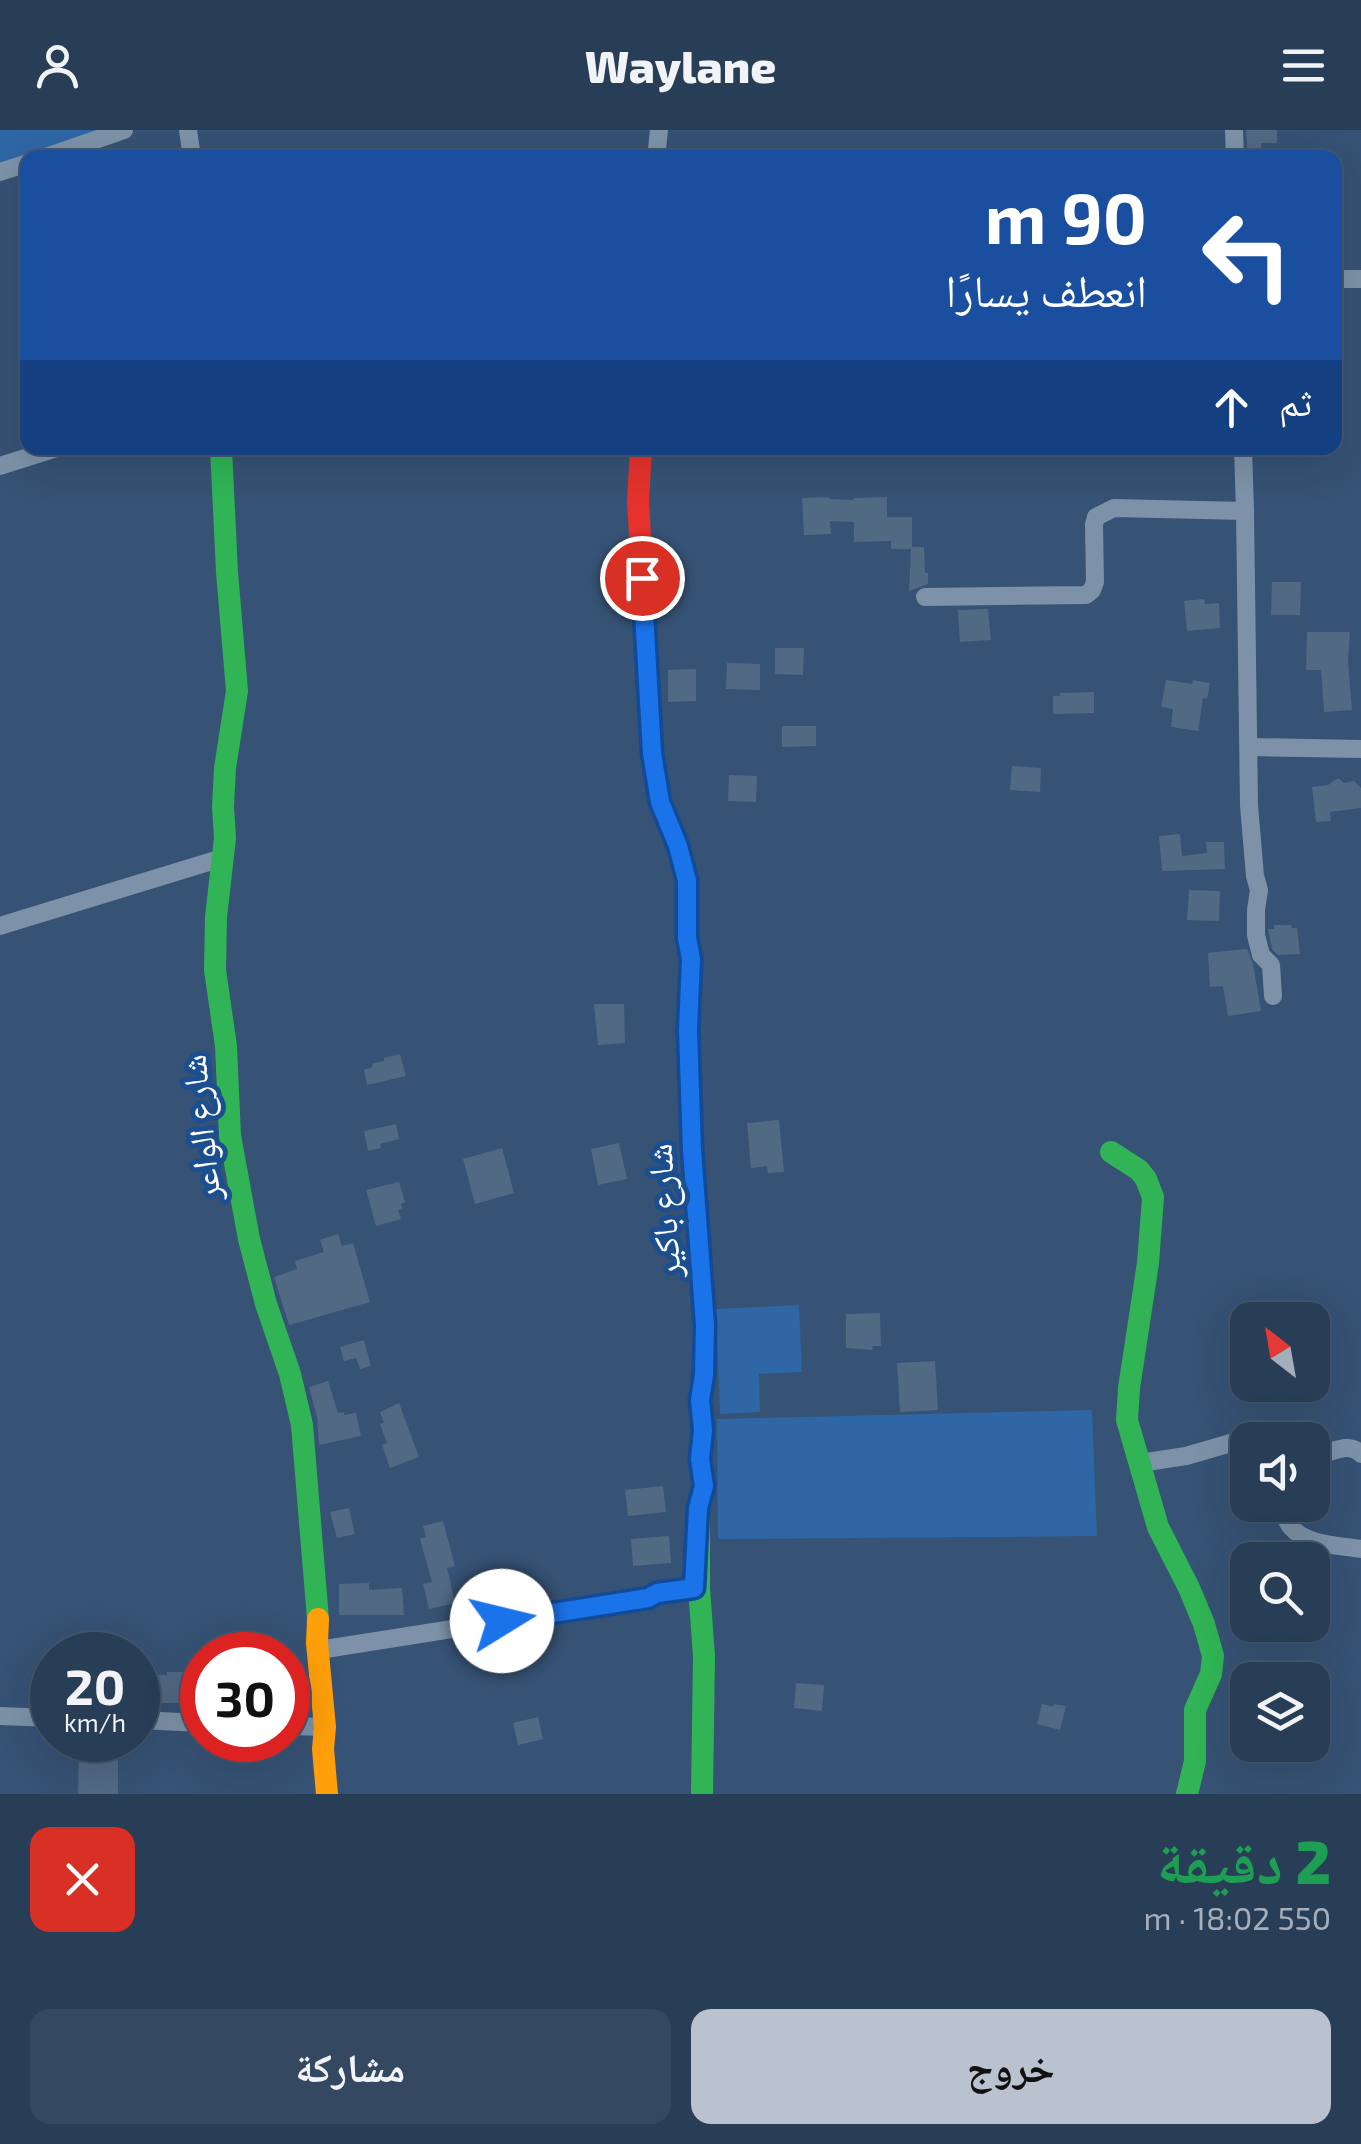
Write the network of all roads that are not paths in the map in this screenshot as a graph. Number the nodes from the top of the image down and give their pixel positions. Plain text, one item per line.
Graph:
1 (124, 130) edge
2 (66, 150) edge
3 (35, 455) edge
4 (222, 455) edge
5 (641, 455) edge
6 (1244, 455) edge
7 (0, 466) edge
8 (1245, 511) junction
9 (925, 597) dead end
10 (1249, 747) junction
11 (1361, 748) edge
12 (222, 858) junction
13 (0, 926) edge
14 (1273, 996) dead end
15 (1111, 1152) dead end
16 (1230, 1443) edge
17 (1330, 1453) edge
18 (1361, 1454) edge
19 (1140, 1462) junction
20 (1288, 1522) edge
21 (1361, 1549) edge
22 (697, 1588) junction
23 (319, 1650) junction
24 (0, 1716) edge
25 (30, 1717) edge
26 (310, 1731) edge
27 (321, 1734) junction
28 (327, 1794) edge
29 (702, 1794) edge
30 (1187, 1794) edge

1 - 2 street
3 - 7 street
4 - 12 street, شارع الواعر
5 - 22 street, شارع باكير
6 - 8 street
8 - 9 street
8 - 10 street
10 - 11 street
10 - 14 street
12 - 13 street
12 - 23 street, شارع الواعر
15 - 19 street
16 - 19 street
17 - 18 street
19 - 30 street
20 - 21 street
22 - 23 street
22 - 29 street, شارع باكير
23 - 27 street, شارع الواعر
24 - 25 street
26 - 27 street
27 - 28 street, شارع الواعر

